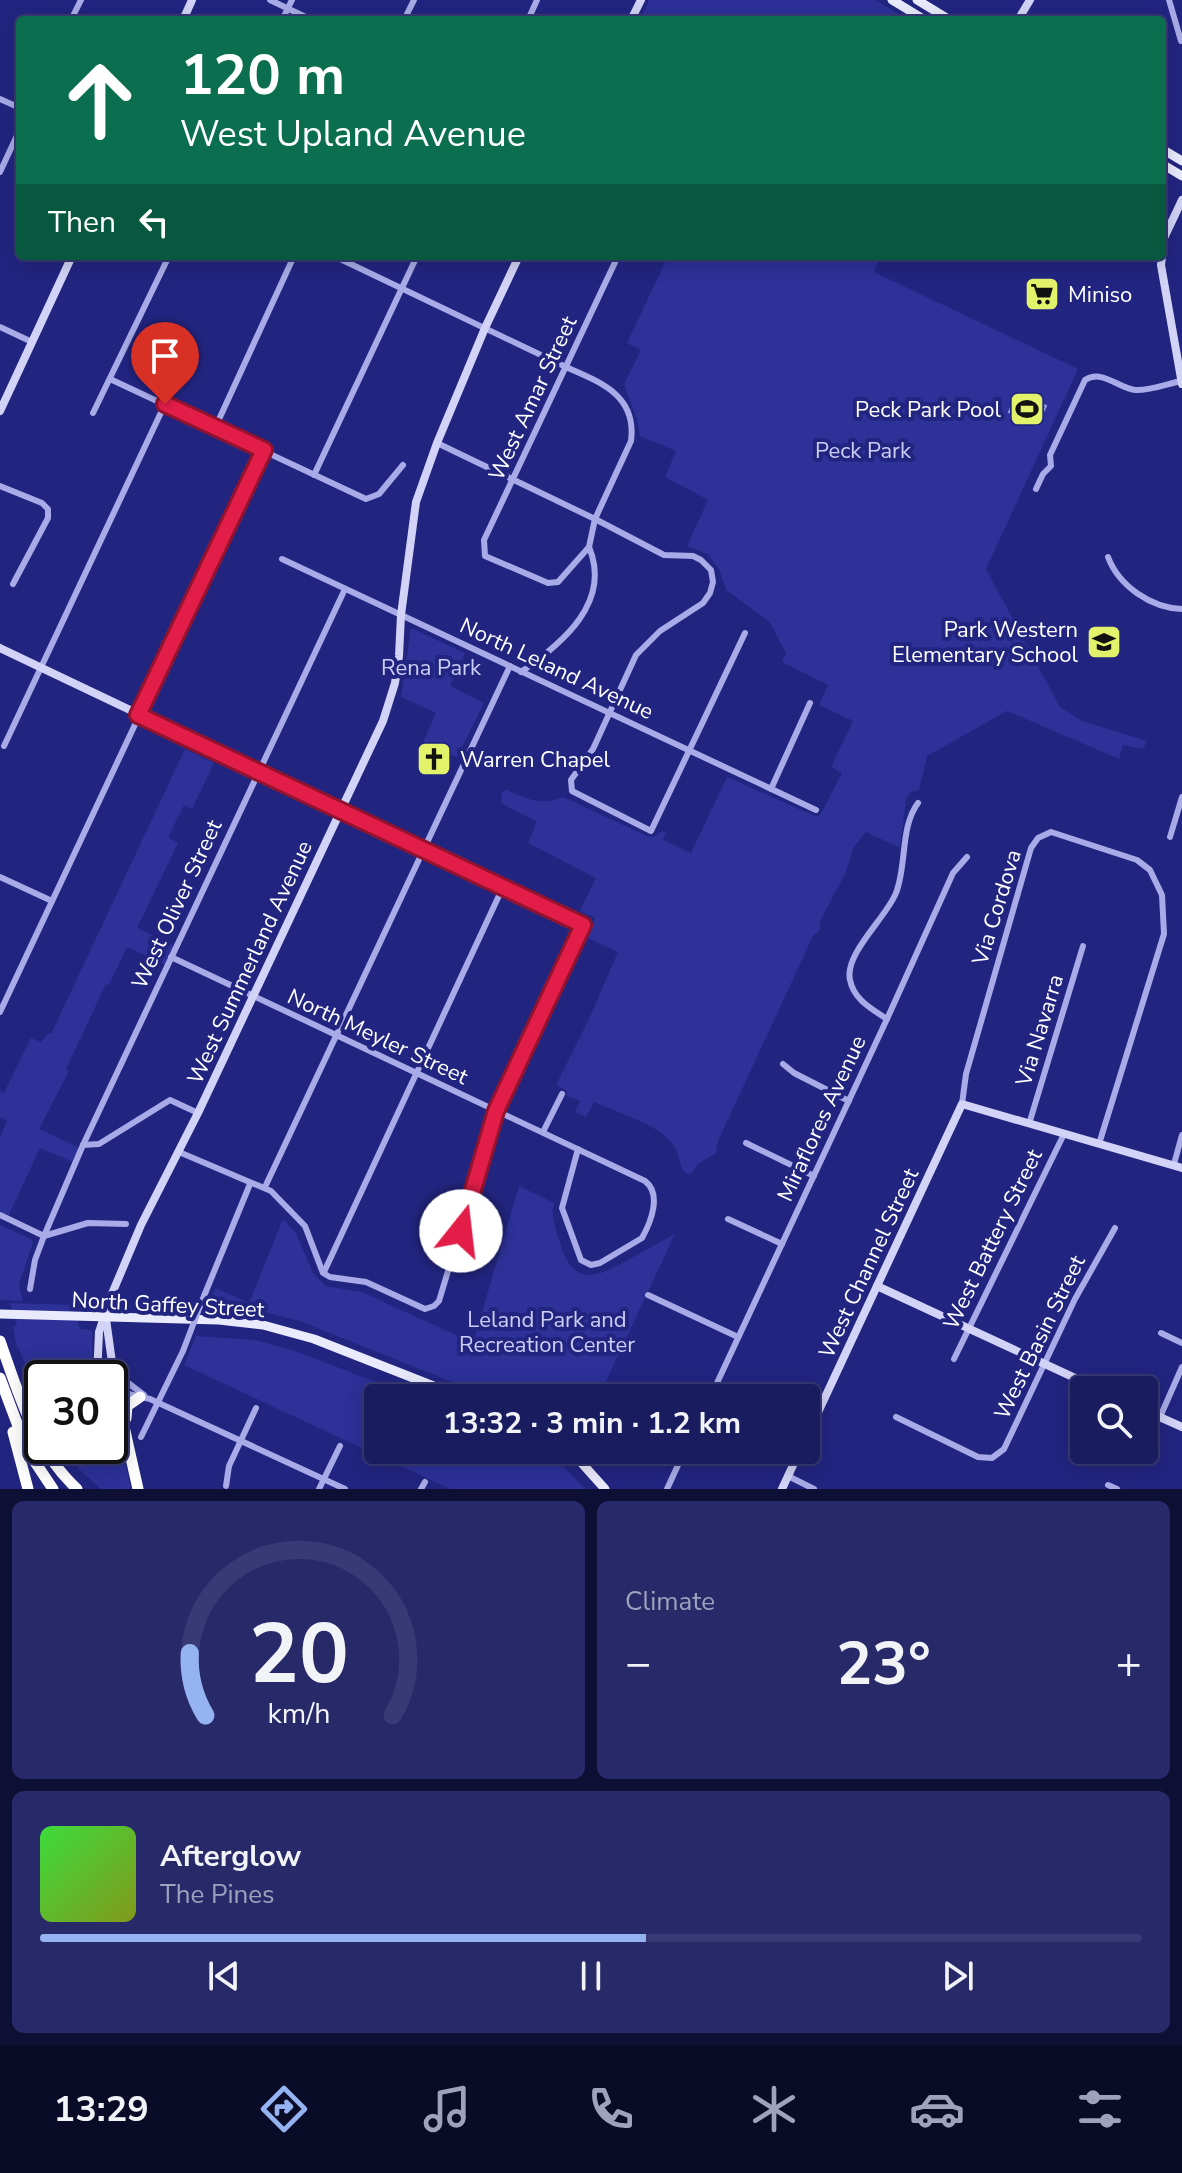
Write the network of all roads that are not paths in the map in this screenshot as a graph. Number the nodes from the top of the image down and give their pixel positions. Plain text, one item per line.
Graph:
1 (270, 0) edge
2 (292, 0) edge
3 (892, 0) edge
4 (917, 0) edge
5 (1169, 0) edge
6 (288, 8) junction
7 (284, 16) edge
8 (304, 16) edge
9 (918, 16) edge
10 (943, 16) edge
11 (1181, 41) edge
12 (16, 138) edge
13 (0, 172) edge
14 (1182, 200) edge
15 (1166, 234) edge
16 (70, 260) edge
17 (167, 260) edge
18 (292, 260) edge
19 (343, 260) edge
20 (415, 260) edge
21 (517, 260) edge
22 (616, 260) edge
23 (1162, 260) edge
24 (402, 287) junction
25 (0, 327) edge
26 (485, 328) junction
27 (32, 342) junction
28 (566, 367) junction
29 (110, 379) junction
30 (1181, 382) edge
31 (165, 404) junction
32 (0, 411) edge
33 (93, 413) dead end
34 (215, 428) junction
35 (437, 443) junction
36 (264, 450) junction
37 (403, 465) dead end
38 (314, 475) junction
39 (514, 480) junction
40 (0, 486) edge
41 (1036, 489) dead end
42 (595, 519) junction
43 (589, 547) junction
44 (1108, 557) dead end
45 (282, 559) dead end
46 (13, 584) dead end
47 (345, 589) junction
48 (1182, 609) edge
49 (401, 615) junction
50 (745, 633) dead end
51 (0, 648) edge
52 (510, 666) junction
53 (41, 667) junction
54 (521, 672) junction
55 (810, 703) dead end
56 (611, 713) junction
57 (138, 715) junction
58 (4, 746) dead end
59 (690, 751) junction
60 (259, 772) junction
61 (771, 789) junction
62 (1182, 797) edge
63 (918, 803) dead end
64 (340, 810) junction
65 (816, 810) dead end
66 (1170, 837) dead end
67 (423, 849) junction
68 (967, 857) dead end
69 (0, 877) edge
70 (503, 887) junction
71 (52, 901) junction
72 (1083, 946) dead end
73 (171, 957) junction
74 (253, 996) junction
75 (0, 1012) edge
76 (887, 1019) junction
77 (334, 1035) junction
78 (783, 1064) dead end
79 (415, 1073) junction
80 (562, 1094) dead end
81 (849, 1101) junction
82 (962, 1104) junction
83 (496, 1111) junction
84 (198, 1113) junction
85 (1029, 1124) junction
86 (543, 1132) junction
87 (1064, 1134) junction
88 (1182, 1135) edge
89 (746, 1143) dead end
90 (1099, 1144) junction
91 (83, 1145) junction
92 (578, 1149) junction
93 (179, 1152) junction
94 (1178, 1166) edge
95 (814, 1176) junction
96 (250, 1184) junction
97 (265, 1187) junction
98 (0, 1215) edge
99 (728, 1219) dead end
100 (126, 1224) dead end
101 (1115, 1228) dead end
102 (44, 1236) junction
103 (782, 1244) junction
104 (323, 1273) junction
105 (877, 1286) junction
106 (30, 1289) dead end
107 (648, 1295) dead end
108 (0, 1314) edge
109 (106, 1318) junction
110 (968, 1328) junction
111 (1161, 1333) dead end
112 (738, 1337) junction
113 (0, 1341) edge
114 (1182, 1343) edge
115 (954, 1359) dead end
116 (98, 1360) edge
117 (111, 1360) edge
118 (1044, 1364) junction
119 (1182, 1367) edge
120 (1070, 1376) edge
121 (0, 1378) edge
122 (428, 1384) edge
123 (716, 1384) edge
124 (128, 1385) edge
125 (128, 1394) edge
126 (149, 1399) junction
127 (128, 1406) edge
128 (256, 1408) dead end
129 (820, 1408) edge
130 (12, 1411) junction
131 (896, 1417) dead end
132 (1160, 1417) joint
133 (1182, 1427) edge
134 (141, 1437) dead end
135 (242, 1441) junction
136 (128, 1446) edge
137 (340, 1446) dead end
138 (583, 1464) edge
139 (679, 1464) edge
140 (794, 1464) edge
141 (788, 1476) junction
142 (324, 1479) junction
143 (1108, 1485) dead end
144 (226, 1486) dead end
145 (28, 1489) edge
146 (53, 1489) edge
147 (77, 1489) edge
148 (138, 1489) edge
149 (319, 1489) edge
150 (345, 1489) edge
151 (605, 1489) edge
152 (667, 1489) edge
153 (782, 1489) edge
154 (814, 1489) edge
155 (1117, 1489) edge

1 - 6 street
2 - 6 street
3 - 9 main road
4 - 10 main road
5 - 11 street
6 - 7 street
6 - 8 street
12 - 13 street
14 - 15 street
16 - 27 street
17 - 29 street
18 - 34 street
19 - 24 street
20 - 24 street
21 - 26 street, West Summerland Avenue
22 - 28 street, West Amar Street
23 - 30 street
24 - 26 street
24 - 38 street
25 - 27 street
26 - 28 street
26 - 35 street, West Summerland Avenue
27 - 32 street
28 - 39 street, West Amar Street
28 - 42 street
29 - 31 street
29 - 33 street
30 - 41 street
31 - 34 street
31 - 53 street
34 - 36 street
35 - 39 street
35 - 49 street, West Summerland Avenue
36 - 38 street
36 - 57 street
37 - 38 street
39 - 42 street
39 - 43 street, West Amar Street
40 - 46 street
42 - 43 street
42 - 56 street
43 - 54 street
44 - 48 street
45 - 47 street, North Leland Avenue
47 - 49 street, North Leland Avenue
47 - 60 street, West Oliver Street
49 - 52 street, North Leland Avenue
49 - 64 street, West Summerland Avenue
50 - 59 street
51 - 53 street
52 - 54 street, North Leland Avenue
52 - 67 street
53 - 57 street
53 - 58 street
54 - 56 street, North Leland Avenue
55 - 61 street
56 - 59 street, North Leland Avenue
56 - 59 street
57 - 60 street
57 - 71 street
59 - 61 street, North Leland Avenue
60 - 64 street
60 - 73 street, West Oliver Street
61 - 65 street, North Leland Avenue
62 - 66 street
63 - 76 street
64 - 67 street
64 - 74 street, West Summerland Avenue
67 - 70 street
67 - 77 street
68 - 76 street, Miraflores Avenue
69 - 71 street
70 - 79 street
70 - 83 street
71 - 75 street
72 - 85 street, Via Navarra
73 - 74 street, North Meyler Street
73 - 91 street, West Oliver Street
74 - 77 street, North Meyler Street
74 - 84 street, West Summerland Avenue
76 - 81 street, Miraflores Avenue
77 - 79 street, North Meyler Street
77 - 97 street
78 - 81 street
79 - 83 street, North Meyler Street
79 - 104 street
80 - 86 street
81 - 95 street, Miraflores Avenue
82 - 85 street
82 - 90 street, Via Cordova
82 - 105 street, West Channel Street
83 - 86 street, North Meyler Street
83 - 104 street
84 - 91 street
84 - 93 street, West Summerland Avenue
85 - 87 street
86 - 92 street, North Meyler Street
87 - 90 street
87 - 110 street, West Battery Street
88 - 94 street
89 - 95 street
90 - 94 street
91 - 102 street, West Oliver Street
92 - 92 street, North Meyler Street
93 - 96 street
93 - 109 street, West Summerland Avenue
95 - 103 street, Miraflores Avenue
96 - 97 street
96 - 126 street, bridge
97 - 104 street
98 - 102 street
99 - 103 street
100 - 102 street
101 - 118 street, West Basin Street
102 - 106 street
103 - 112 street, Miraflores Avenue
105 - 110 street
105 - 129 street, West Channel Street
107 - 112 street
108 - 109 main road, North Gaffey Street
109 - 116 street, West Summerland Avenue
109 - 117 street
109 - 122 main road, North Gaffey Street
110 - 115 street, West Battery Street
110 - 118 street
111 - 114 street
112 - 123 street, Miraflores Avenue
113 - 147 highway
118 - 120 street
118 - 131 street, West Basin Street
119 - 132 street
121 - 130 highway
124 - 126 street
125 - 126 street
126 - 127 highway
126 - 134 street
126 - 135 street
128 - 135 street
130 - 145 highway
130 - 146 highway
132 - 133 street
135 - 142 street
135 - 144 street
136 - 148 highway
137 - 142 street
138 - 151 main road
139 - 152 street
140 - 141 street
141 - 153 street
141 - 154 street
142 - 149 street
142 - 150 street
143 - 155 street

